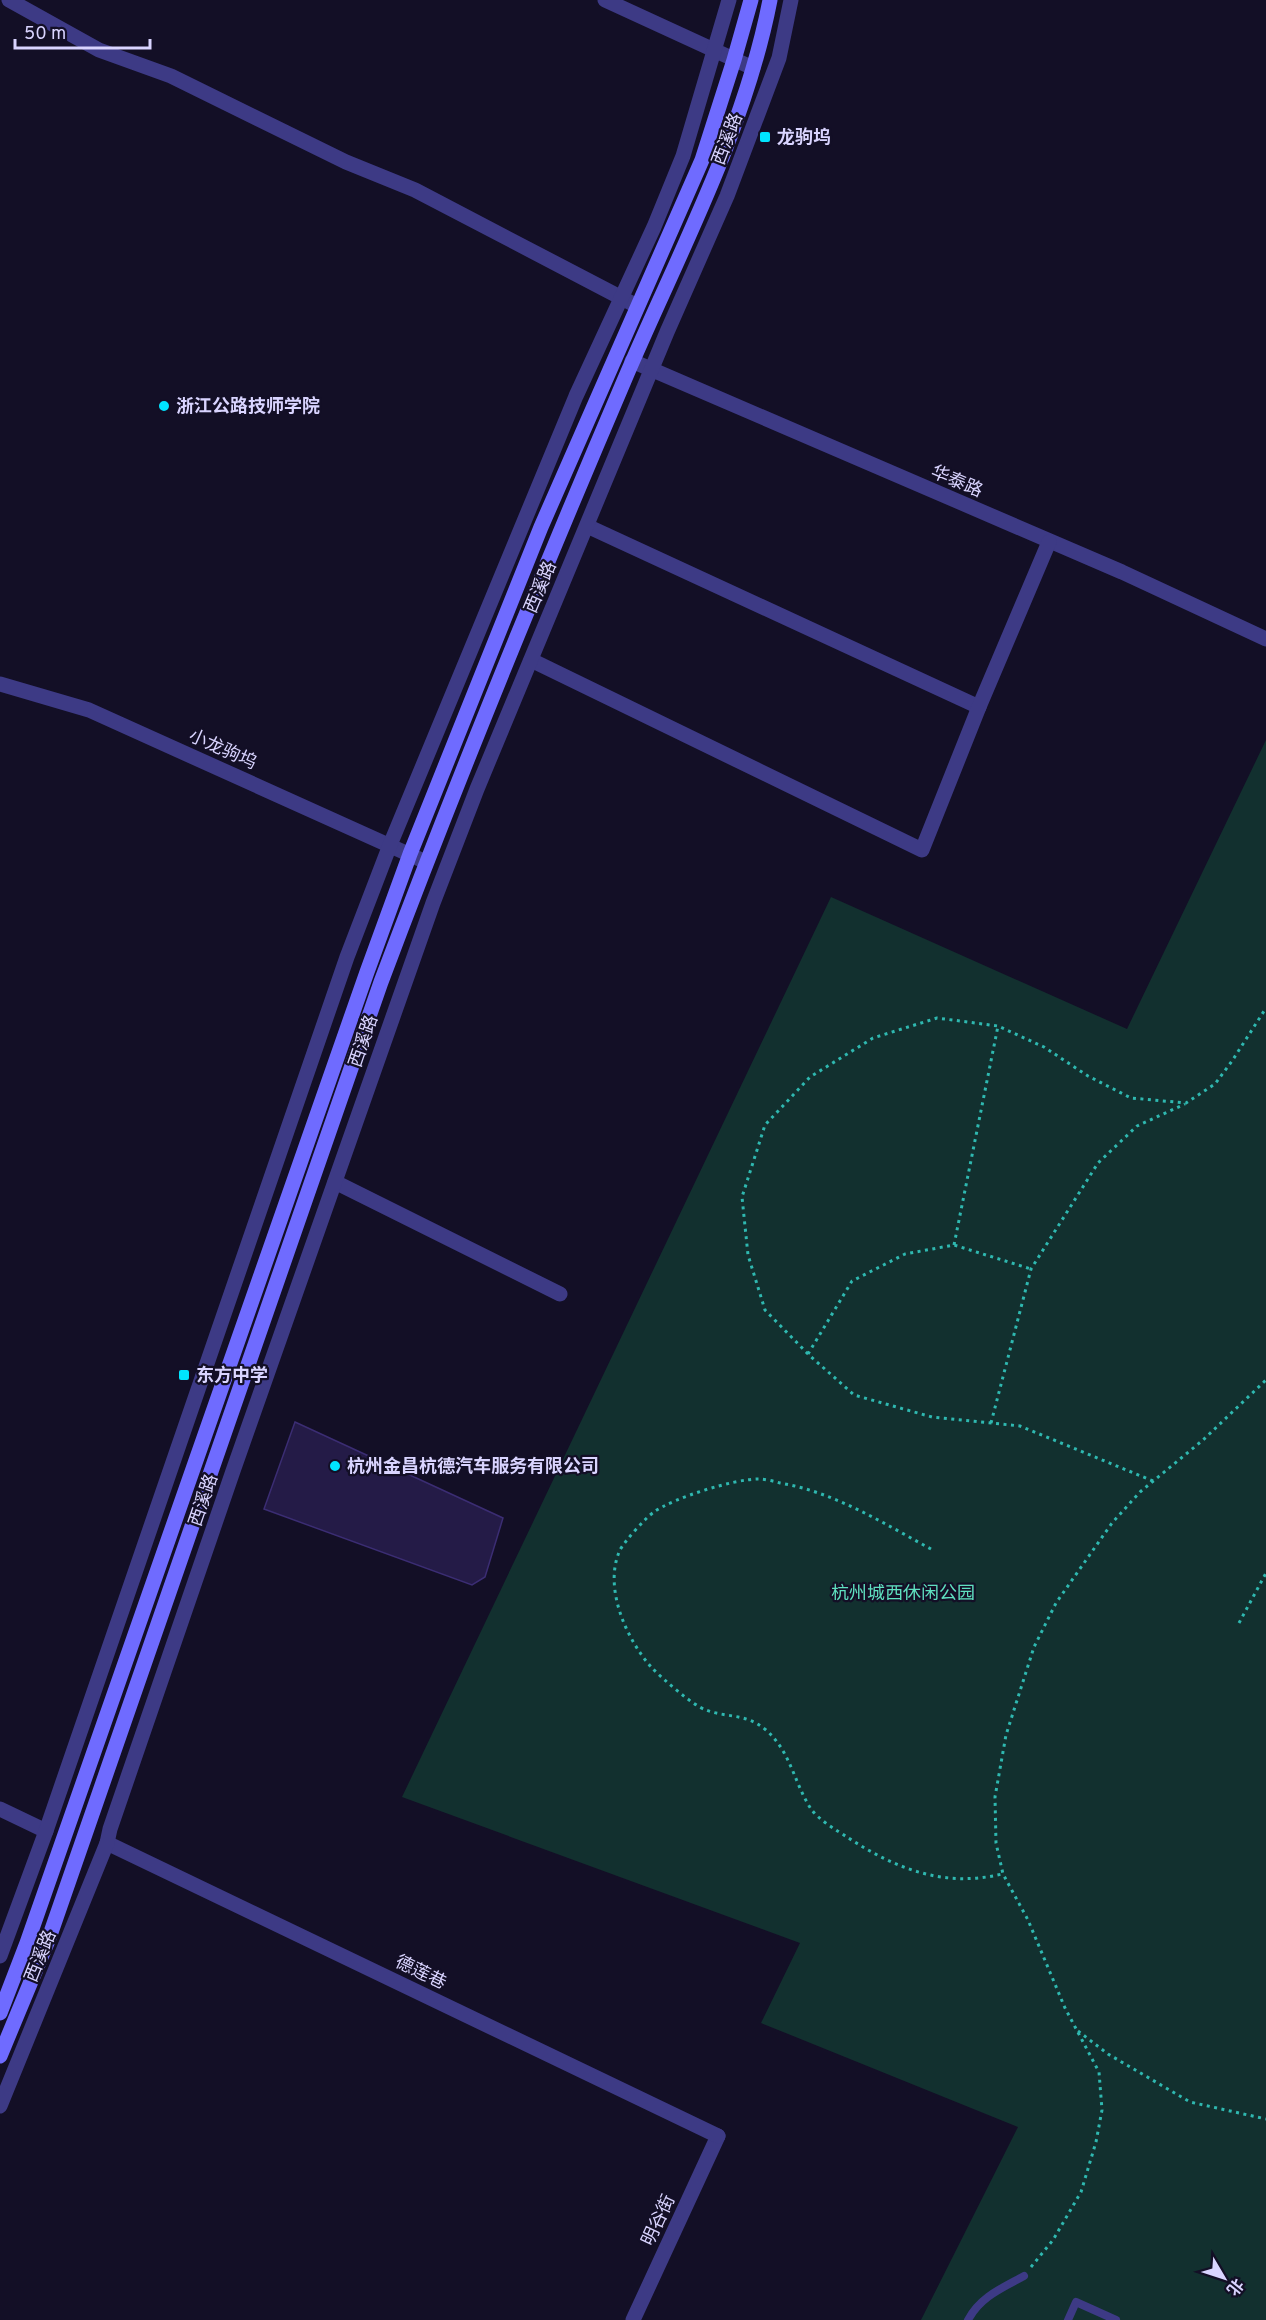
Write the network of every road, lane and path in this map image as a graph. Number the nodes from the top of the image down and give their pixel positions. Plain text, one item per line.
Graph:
1 (9, 0) edge
2 (605, 0) edge
3 (729, 0) edge
4 (751, 0) edge
5 (770, 0) edge
6 (792, 0) edge
7 (715, 50) junction
8 (734, 60) junction
9 (753, 68) junction
10 (621, 298) junction
11 (637, 306) junction
12 (632, 361) junction
13 (651, 370) junction
14 (587, 525) junction
15 (1049, 542) junction
16 (1266, 639) edge
17 (531, 660) junction
18 (0, 684) edge
19 (979, 707) junction
20 (390, 845) junction
21 (410, 854) junction
22 (426, 862) junction
23 (1266, 1008) edge
24 (998, 1026) junction
25 (1186, 1103) junction
26 (335, 1182) junction
27 (954, 1245) junction
28 (1031, 1269) junction
29 (560, 1294) dead end
30 (808, 1354) junction
31 (1266, 1380) edge
32 (992, 1423) junction
33 (1153, 1481) junction
34 (931, 1549) dead end
35 (1266, 1573) edge
36 (1239, 1623) dead end
37 (0, 1809) edge
38 (46, 1831) junction
39 (107, 1844) junction
40 (1002, 1874) junction
41 (0, 1956) edge
42 (0, 2013) edge
43 (1077, 2030) junction
44 (0, 2056) edge
45 (0, 2106) edge
46 (1266, 2119) edge
47 (718, 2136) joint
48 (1024, 2276) joint
49 (633, 2320) edge
50 (968, 2320) edge
51 (1068, 2320) edge
52 (1116, 2320) edge

1 - 10 street
2 - 7 street
3 - 7 street, 西溪路
4 - 8 main road, 西溪路
5 - 9 main road, 西溪路
6 - 13 street, 西溪路
7 - 8 street
7 - 10 street, 西溪路
8 - 9 street
8 - 11 main road, 西溪路
9 - 12 main road, 西溪路
10 - 11 street
10 - 20 street, 西溪路
11 - 21 main road, 西溪路
12 - 13 street, 华泰路
12 - 22 main road, 西溪路
13 - 14 street, 西溪路
13 - 15 street, 华泰路
14 - 17 street, 西溪路
14 - 19 street
15 - 16 street, 华泰路
15 - 19 street
17 - 19 street
17 - 26 street, 西溪路
18 - 20 street, 小龙驹坞
20 - 21 street, 小龙驹坞
20 - 38 street, 西溪路
21 - 22 street, 小龙驹坞
21 - 42 main road, 西溪路
22 - 44 main road, 西溪路
23 - 25 path
24 - 25 path
24 - 27 path
24 - 30 path
25 - 28 path
26 - 29 street
26 - 39 street, 西溪路
27 - 28 path
27 - 30 path
28 - 32 path
30 - 32 path
31 - 33 path
32 - 33 path
33 - 40 path
34 - 40 path
35 - 36 path
37 - 38 street
38 - 41 street, 西溪路
39 - 45 street, 西溪路
39 - 47 street, 德莲巷
40 - 43 path
43 - 46 path
43 - 48 path
47 - 49 street, 明谷街
48 - 50 lane
51 - 52 lane

